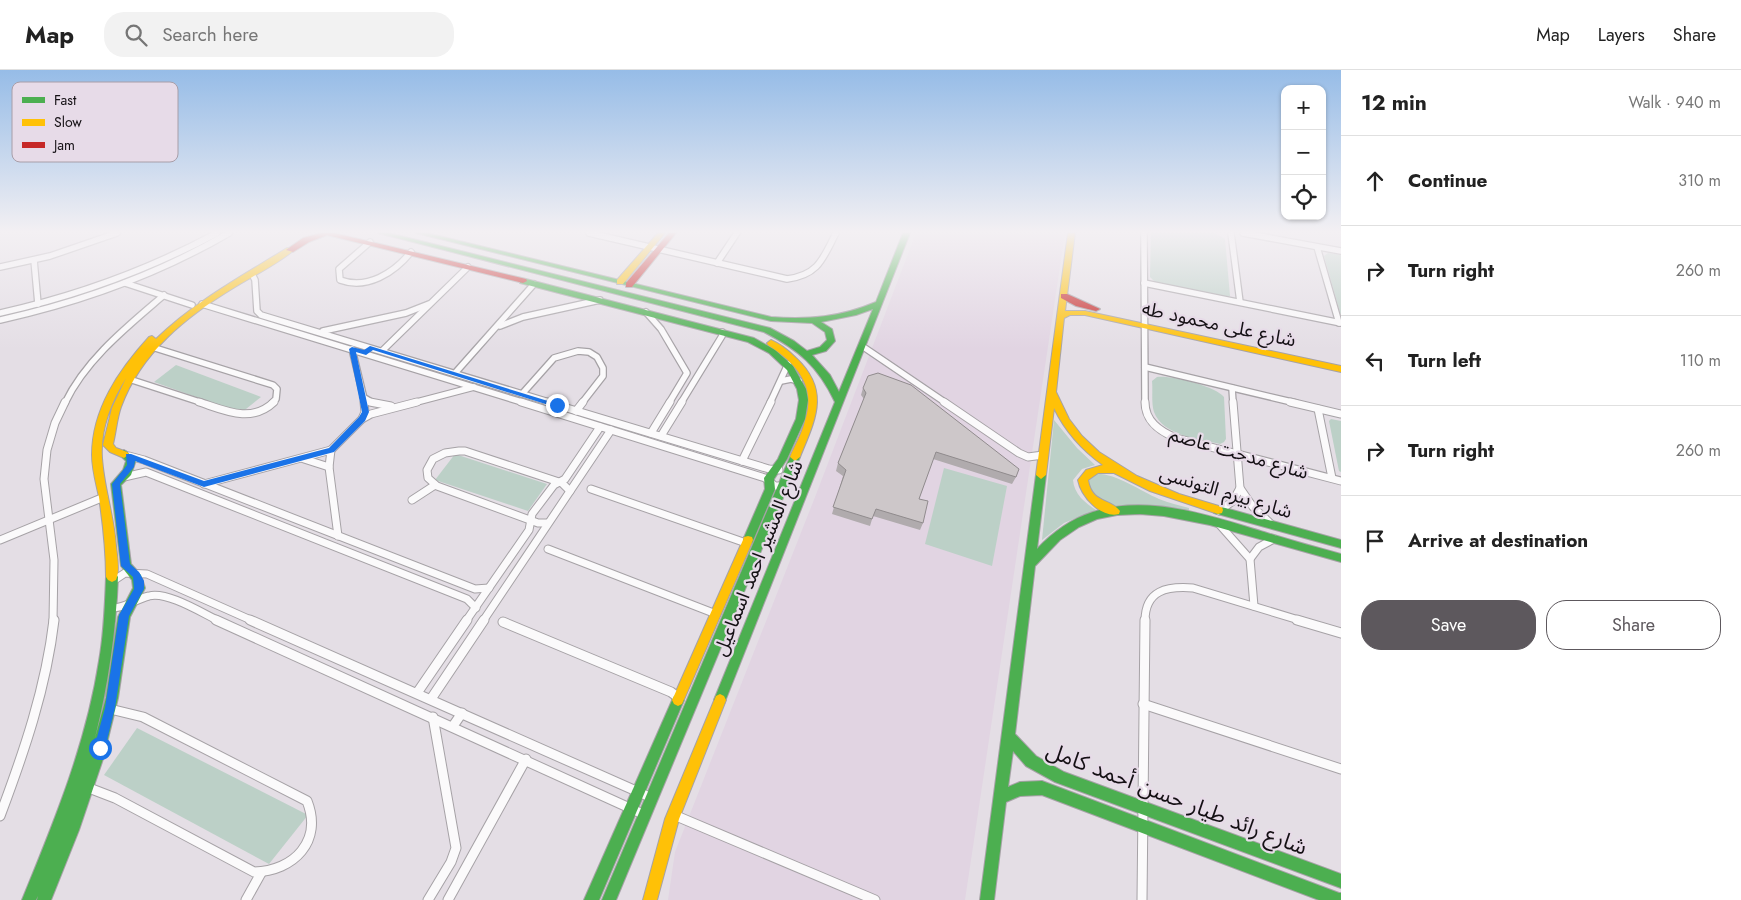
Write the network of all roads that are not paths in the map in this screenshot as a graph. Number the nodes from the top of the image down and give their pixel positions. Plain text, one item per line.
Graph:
1 (35, 272) edge
2 (136, 272) edge
3 (151, 272) edge
4 (249, 272) edge
5 (263, 272) edge
6 (339, 272) edge
7 (386, 272) edge
8 (463, 272) edge
9 (489, 272) edge
10 (497, 272) edge
11 (537, 272) edge
12 (575, 272) edge
13 (634, 272) edge
14 (752, 272) edge
15 (813, 272) edge
16 (892, 272) edge
17 (1066, 272) edge
18 (1144, 272) edge
19 (1236, 272) edge
20 (1324, 272) edge
21 (254, 278) junction
22 (235, 281) junction
23 (125, 283) junction
24 (539, 283) junction
25 (1144, 283) junction
26 (624, 284) junction
27 (164, 295) junction
28 (1064, 296) junction
29 (580, 297) junction
30 (434, 302) junction
31 (1240, 302) junction
32 (879, 303) junction
33 (38, 304) junction
34 (197, 305) junction
35 (512, 310) junction
36 (646, 312) junction
37 (0, 313) edge
38 (395, 315) junction
39 (1061, 316) junction
40 (523, 317) junction
41 (675, 317) junction
42 (0, 320) edge
43 (815, 322) junction
44 (1145, 323) junction
45 (1340, 323) edge
46 (412, 324) junction
47 (496, 329) junction
48 (660, 329) junction
49 (321, 332) junction
50 (722, 332) junction
51 (862, 346) junction
52 (152, 347) junction
53 (372, 347) junction
54 (352, 349) junction
55 (383, 350) junction
56 (366, 353) junction
57 (390, 353) junction
58 (808, 353) junction
59 (384, 359) junction
60 (1341, 362) edge
61 (788, 364) junction
62 (1145, 367) junction
63 (1341, 369) edge
64 (456, 372) junction
65 (128, 380) junction
66 (782, 381) junction
67 (799, 381) junction
68 (474, 387) junction
69 (1232, 388) junction
70 (1052, 392) junction
71 (522, 394) junction
72 (363, 397) junction
73 (839, 402) junction
74 (397, 407) junction
75 (1318, 409) junction
76 (576, 411) junction
77 (1341, 414) edge
78 (362, 419) junction
79 (600, 427) junction
80 (611, 430) junction
81 (650, 433) junction
82 (660, 436) junction
83 (701, 449) junction
84 (331, 450) junction
85 (124, 454) junction
86 (1237, 454) junction
87 (1044, 455) junction
88 (696, 456) junction
89 (296, 459) junction
90 (742, 461) junction
91 (98, 465) junction
92 (329, 467) junction
93 (776, 470) junction
94 (1118, 470) junction
95 (788, 473) junction
96 (122, 478) junction
97 (1332, 478) junction
98 (101, 481) junction
99 (1341, 481) edge
100 (557, 483) junction
101 (770, 483) junction
102 (204, 484) junction
103 (435, 485) junction
104 (783, 486) junction
105 (591, 488) dead end
106 (1240, 488) junction
107 (570, 491) junction
108 (104, 497) junction
109 (412, 500) dead end
110 (269, 509) junction
111 (1115, 511) junction
112 (1219, 511) junction
113 (260, 518) junction
114 (49, 520) junction
115 (530, 520) junction
116 (547, 524) junction
117 (1219, 524) junction
118 (1273, 525) junction
119 (338, 536) junction
120 (1274, 539) junction
121 (0, 540) edge
122 (746, 544) junction
123 (1341, 544) edge
124 (548, 549) dead end
125 (1341, 558) edge
126 (1250, 559) junction
127 (1029, 564) junction
128 (133, 572) junction
129 (113, 581) junction
130 (489, 588) junction
131 (132, 602) junction
132 (1254, 606) junction
133 (112, 608) junction
134 (476, 608) junction
135 (716, 614) junction
136 (503, 622) dead end
137 (1341, 633) edge
138 (417, 693) junction
139 (679, 698) junction
140 (431, 699) junction
141 (1143, 704) junction
142 (110, 708) junction
143 (462, 713) junction
144 (434, 717) junction
145 (453, 726) junction
146 (1008, 736) junction
147 (526, 760) junction
148 (1341, 769) edge
149 (89, 788) junction
150 (638, 794) junction
151 (652, 798) junction
152 (1000, 798) junction
153 (1142, 807) junction
154 (631, 810) junction
155 (645, 815) junction
156 (0, 816) edge
157 (674, 816) junction
158 (1141, 826) junction
159 (261, 873) junction
160 (1341, 881) edge
161 (29, 900) edge
162 (44, 900) edge
163 (246, 900) edge
164 (428, 900) edge
165 (448, 900) edge
166 (591, 900) edge
167 (609, 900) edge
168 (650, 900) edge
169 (875, 900) edge
170 (987, 900) edge
171 (1142, 900) edge
172 (1339, 900) edge

1 - 33 street
2 - 33 street
3 - 23 street
4 - 22 street
5 - 21 street
6 - 7 street
8 - 30 street
9 - 24 street
10 - 24 street
11 - 58 street
12 - 26 street
13 - 26 street
14 - 15 street
16 - 32 street, شارع المشير احمد اسماعيل
17 - 28 street
18 - 25 street, شارع مدحت عاصم
19 - 31 street
20 - 45 street
21 - 22 street
21 - 49 street
22 - 34 street
23 - 27 street
23 - 42 street
24 - 29 street
24 - 35 street
25 - 31 street
25 - 44 street, شارع مدحت عاصم
26 - 43 street
27 - 34 street
27 - 114 street
28 - 39 street
28 - 44 street, شارع على محمود طه
29 - 36 street
29 - 40 street
29 - 41 street
30 - 38 street
30 - 46 street
31 - 45 street
32 - 43 street
32 - 51 street, شارع المشير احمد اسماعيل
33 - 37 street
34 - 52 street
34 - 54 street
34 - 91 street
35 - 40 street
35 - 47 street
36 - 41 street
36 - 48 street
38 - 46 street
38 - 49 street
39 - 44 street, شارع على محمود طه
39 - 70 street
40 - 47 street
41 - 48 street
41 - 50 street
41 - 95 street
43 - 58 street
44 - 60 street, شارع على محمود طه
44 - 62 street, شارع مدحت عاصم
44 - 63 street, شارع على محمود طه
46 - 55 street
47 - 64 street
48 - 81 street
49 - 53 street
50 - 61 street
50 - 82 street
51 - 73 street, شارع المشير احمد اسماعيل
51 - 87 street
52 - 65 street
52 - 65 street
53 - 55 street
53 - 56 street
54 - 56 street
54 - 72 street
55 - 57 street
56 - 59 street
57 - 59 street
57 - 64 street
58 - 73 street
59 - 68 street
61 - 66 street
61 - 67 street
62 - 69 street
62 - 86 street, شارع مدحت عاصم
64 - 71 street
65 - 85 street
66 - 67 street
66 - 90 street
67 - 93 street
68 - 74 street
68 - 79 street
69 - 75 street
69 - 86 street
70 - 87 street
70 - 94 street, شارع بيرم التونسى
71 - 76 street
71 - 76 street
72 - 74 street
72 - 78 street
73 - 157 street, شارع المشير احمد اسماعيل
74 - 78 street
75 - 77 street
75 - 97 street
76 - 81 street
78 - 84 street
79 - 80 street
79 - 100 street
80 - 88 street
80 - 107 street
81 - 82 street
82 - 83 street
83 - 88 street
83 - 90 street
84 - 89 street
84 - 92 street
85 - 91 street
85 - 96 street
85 - 102 street
86 - 97 street, شارع مدحت عاصم
86 - 106 street
87 - 127 street
88 - 101 street
89 - 92 street
89 - 102 street
90 - 93 street
91 - 98 street
92 - 119 street
93 - 95 street
93 - 101 street
94 - 111 street
94 - 112 street, شارع بيرم التونسى
95 - 104 street
96 - 98 street
96 - 113 street
96 - 128 street
97 - 99 street, شارع مدحت عاصم
98 - 108 street
100 - 103 street
100 - 107 street
100 - 115 street
101 - 104 street
101 - 122 street
102 - 110 street
103 - 109 street
103 - 115 street
104 - 151 street
105 - 122 street
106 - 112 street
106 - 118 street
107 - 116 street
108 - 114 street
108 - 129 street
110 - 113 street
110 - 119 street
111 - 117 street, شارع بيرم التونسى
111 - 127 street, شارع بيرم التونسى
112 - 118 street, شارع بيرم التونسى
113 - 134 street
114 - 121 street
114 - 156 street
115 - 116 street
115 - 130 street
116 - 140 street
117 - 120 street, شارع بيرم التونسى
117 - 126 street
118 - 123 street, شارع بيرم التونسى
119 - 130 street
120 - 125 street, شارع بيرم التونسى
120 - 126 street
122 - 135 street
124 - 135 street
126 - 132 street
127 - 146 street
128 - 129 street
128 - 131 street
128 - 138 street
129 - 133 street
130 - 134 street
131 - 133 street
131 - 142 street
131 - 144 street
132 - 137 street
132 - 141 street
133 - 161 street
134 - 138 street
135 - 139 street
136 - 139 street
138 - 140 street
139 - 150 street
140 - 143 street
141 - 148 street
141 - 153 street
142 - 149 street
142 - 159 street
143 - 145 street
143 - 150 street
144 - 145 street
144 - 164 street
145 - 147 street
146 - 152 street
146 - 153 street, شارع رائد طيار حسن أحمد كامل
147 - 154 street
147 - 165 street
149 - 159 street
149 - 162 street
150 - 151 street
150 - 154 street
151 - 155 street
152 - 158 street, شارع رائد طيار حسن أحمد كامل
152 - 170 street
153 - 158 street
153 - 160 street, شارع رائد طيار حسن أحمد كامل
154 - 155 street
154 - 166 street
155 - 167 street
157 - 168 street, شارع المشير احمد اسماعيل
157 - 169 street
158 - 171 street
158 - 172 street, شارع رائد طيار حسن أحمد كامل
159 - 163 street

